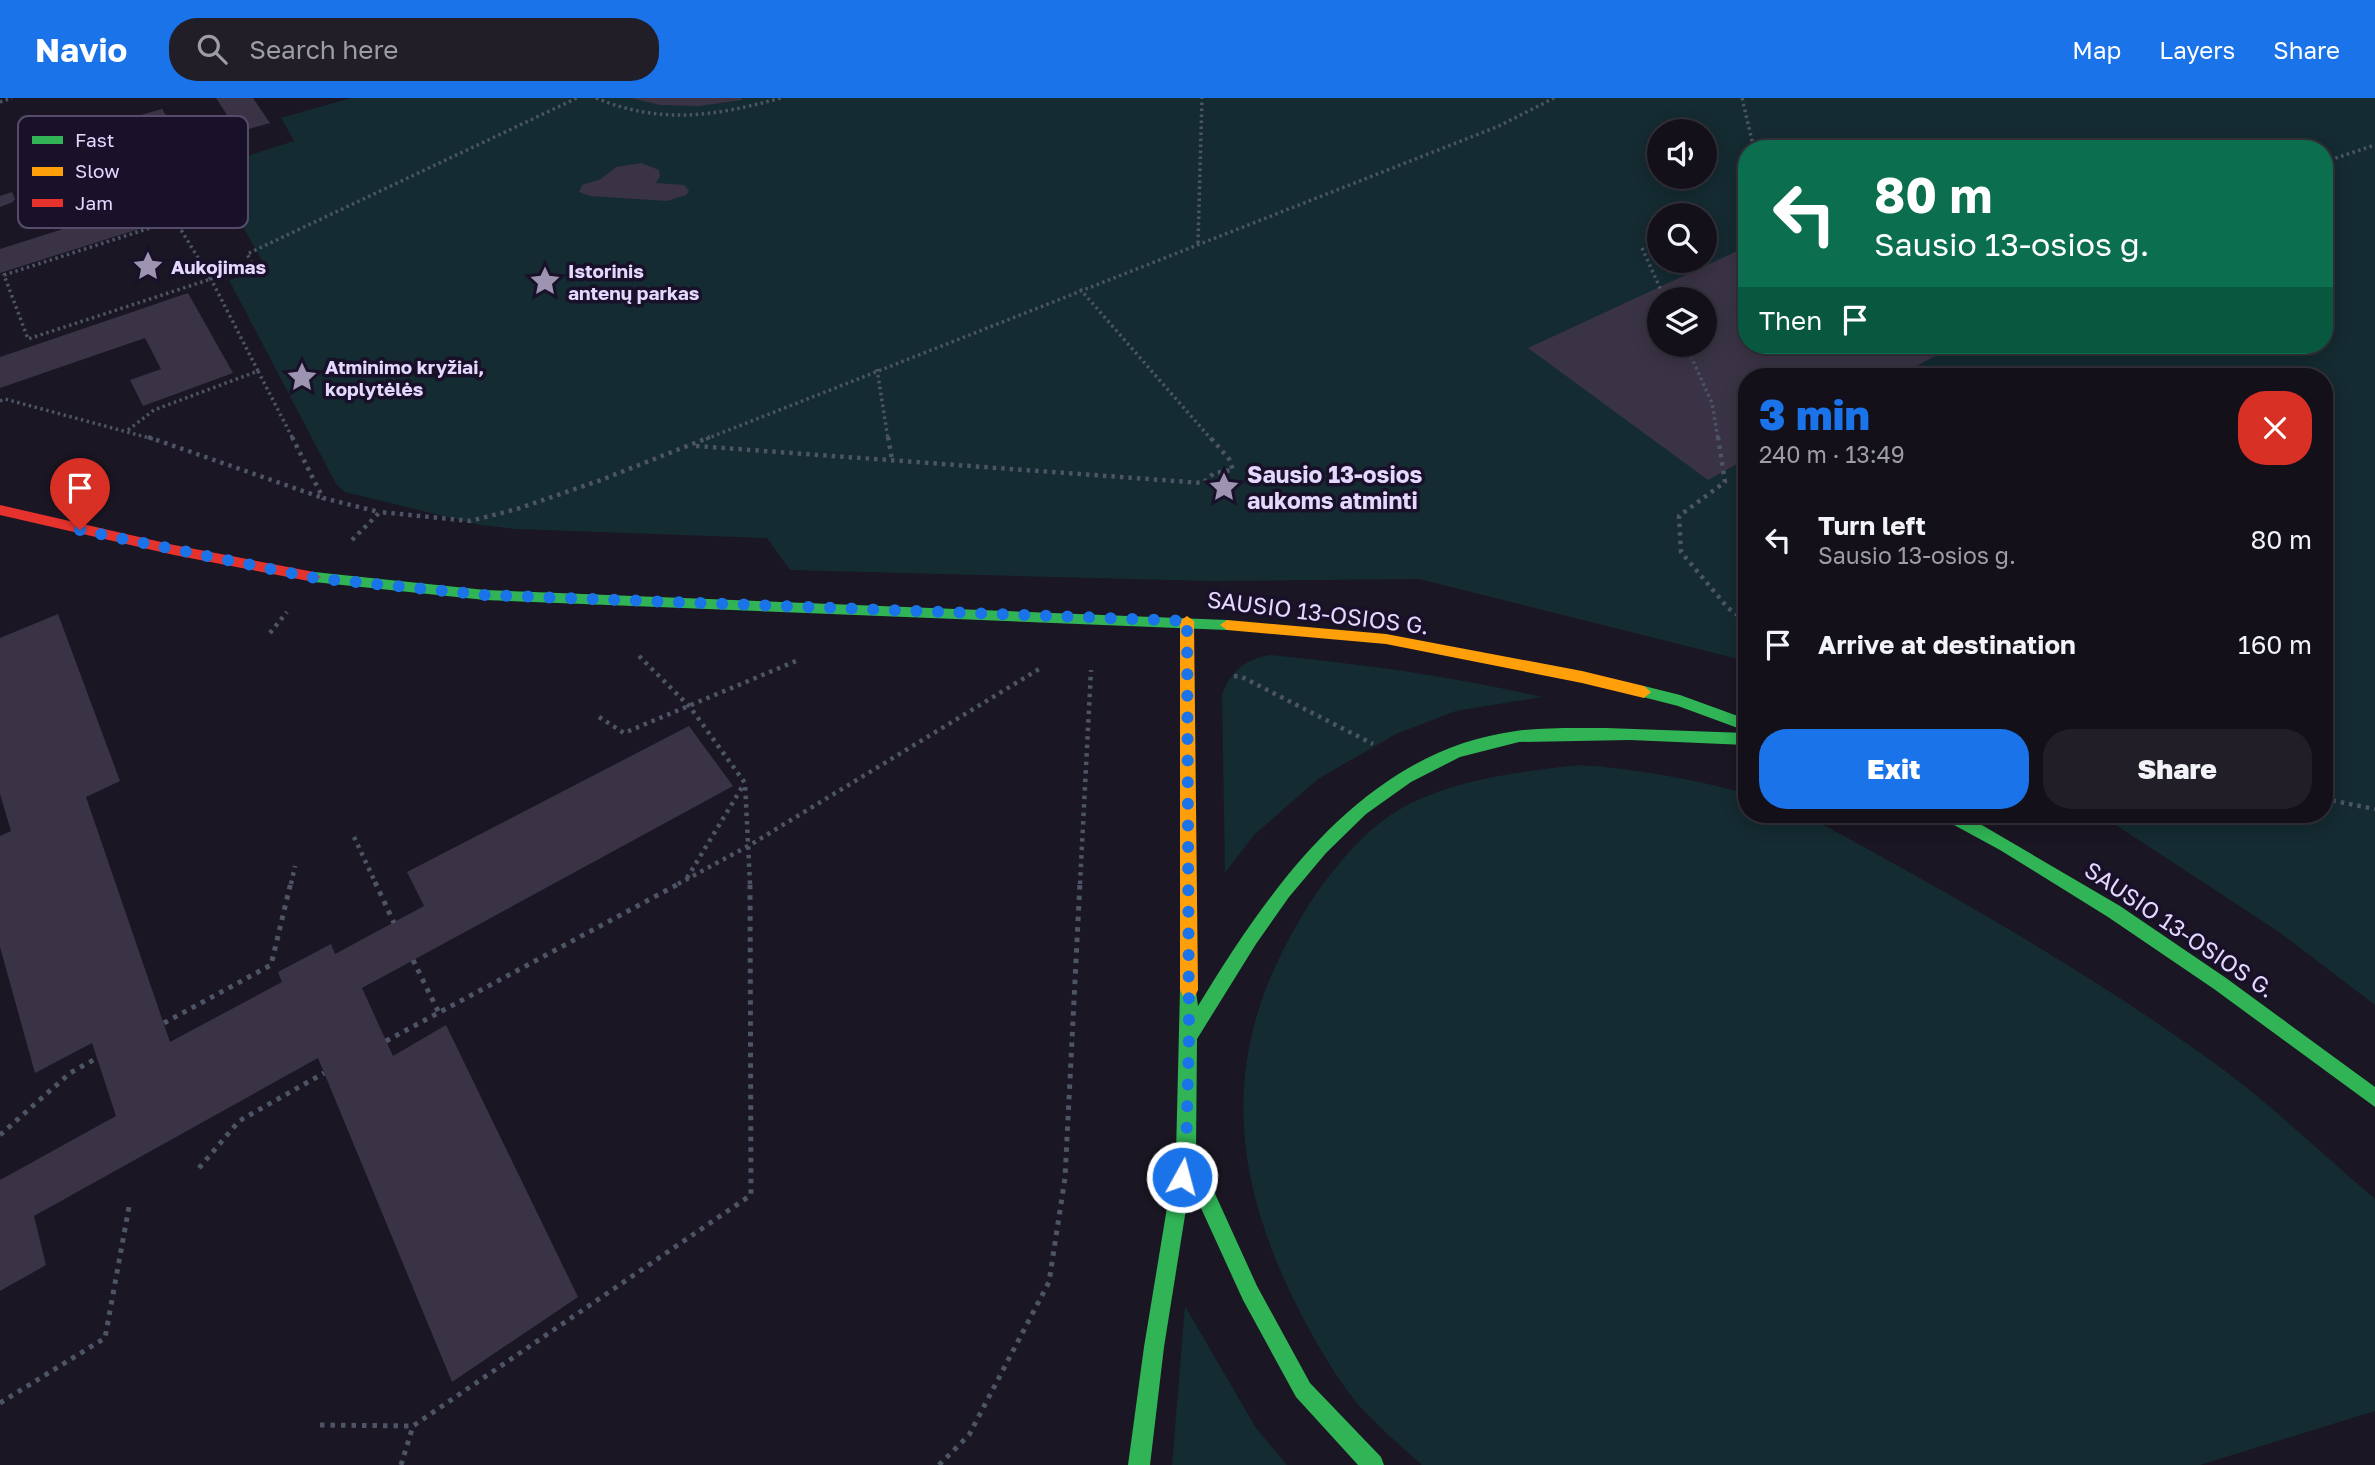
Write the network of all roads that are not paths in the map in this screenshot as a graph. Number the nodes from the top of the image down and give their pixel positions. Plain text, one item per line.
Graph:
1 (0, 510) edge
2 (1187, 621) junction
3 (1738, 722) edge
4 (1738, 739) edge
5 (1965, 823) edge
6 (1189, 1036) junction
7 (2375, 1098) edge
8 (1186, 1153) junction
9 (1139, 1465) edge
10 (1373, 1465) edge

1 - 2 street, SAUSIO 13-OSIOS G.
2 - 3 street, SAUSIO 13-OSIOS G.
2 - 6 street
4 - 6 street
5 - 7 street, SAUSIO 13-OSIOS G.
6 - 8 street
8 - 9 street
8 - 10 street

